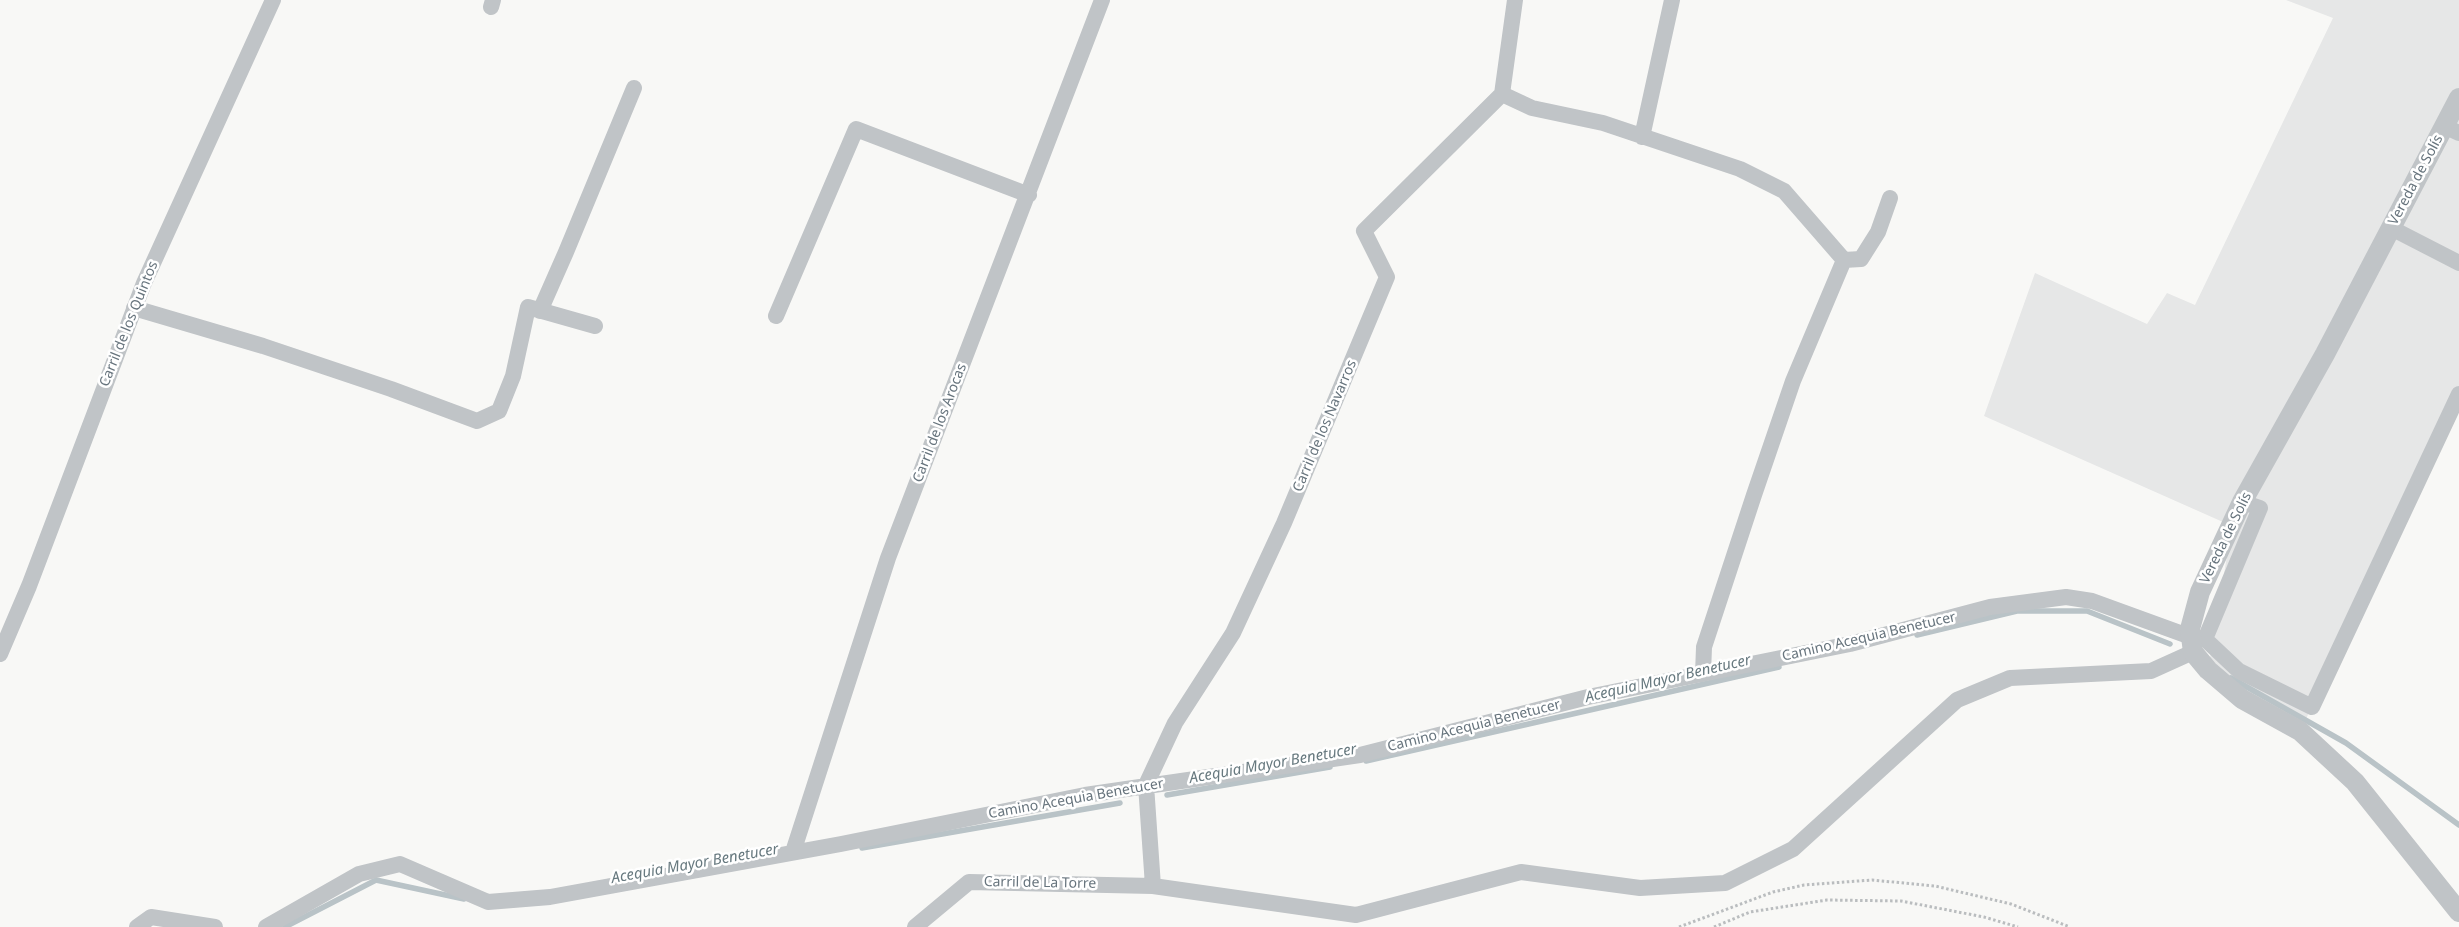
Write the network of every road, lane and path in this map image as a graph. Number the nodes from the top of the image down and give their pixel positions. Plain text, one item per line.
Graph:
1 (273, 0) edge
2 (1102, 0) edge
3 (1515, 0) edge
4 (1672, 0) edge
5 (634, 88) dead end
6 (1502, 94) junction
7 (2459, 98) edge
8 (2452, 130) edge
9 (1642, 137) junction
10 (1029, 195) junction
11 (1890, 198) dead end
12 (2391, 228) junction
13 (1844, 260) junction
14 (2459, 263) edge
15 (134, 308) junction
16 (540, 311) junction
17 (776, 316) dead end
18 (595, 326) dead end
19 (2459, 394) edge
20 (2242, 502) junction
21 (2192, 644) junction
22 (0, 654) edge
23 (1703, 674) junction
24 (1146, 786) junction
25 (793, 852) junction
26 (1152, 886) junction
27 (2459, 912) edge
28 (137, 927) edge
29 (215, 927) edge
30 (266, 927) edge
31 (915, 927) edge
32 (1679, 927) edge
33 (1714, 927) edge
34 (2018, 927) edge
35 (2070, 927) edge

1 - 15 street, Carril de los Quintos
2 - 10 street, Carril de los Arocas
3 - 6 street
4 - 9 street
5 - 16 street
6 - 9 street
6 - 24 street, Carril de los Navarros
7 - 8 street, Vereda de Solís
8 - 12 street, Vereda de Solís
9 - 13 street
10 - 17 street
10 - 25 street, Carril de los Arocas
11 - 13 street
12 - 14 street
12 - 20 street, Vereda de Solís
13 - 23 street
15 - 16 street
15 - 22 street, Carril de los Quintos
16 - 18 street
19 - 20 street
20 - 21 street, Vereda de Solís
21 - 23 street, Camino Acequia Benetucer
21 - 26 street, Carril de La Torre
21 - 27 street
23 - 24 street, Camino Acequia Benetucer
24 - 25 street, Camino Acequia Benetucer
24 - 26 street, Carril de los Navarros
25 - 30 street, Camino Acequia Benetucer
26 - 31 street, Carril de La Torre
28 - 29 street
32 - 35 path
33 - 34 path

